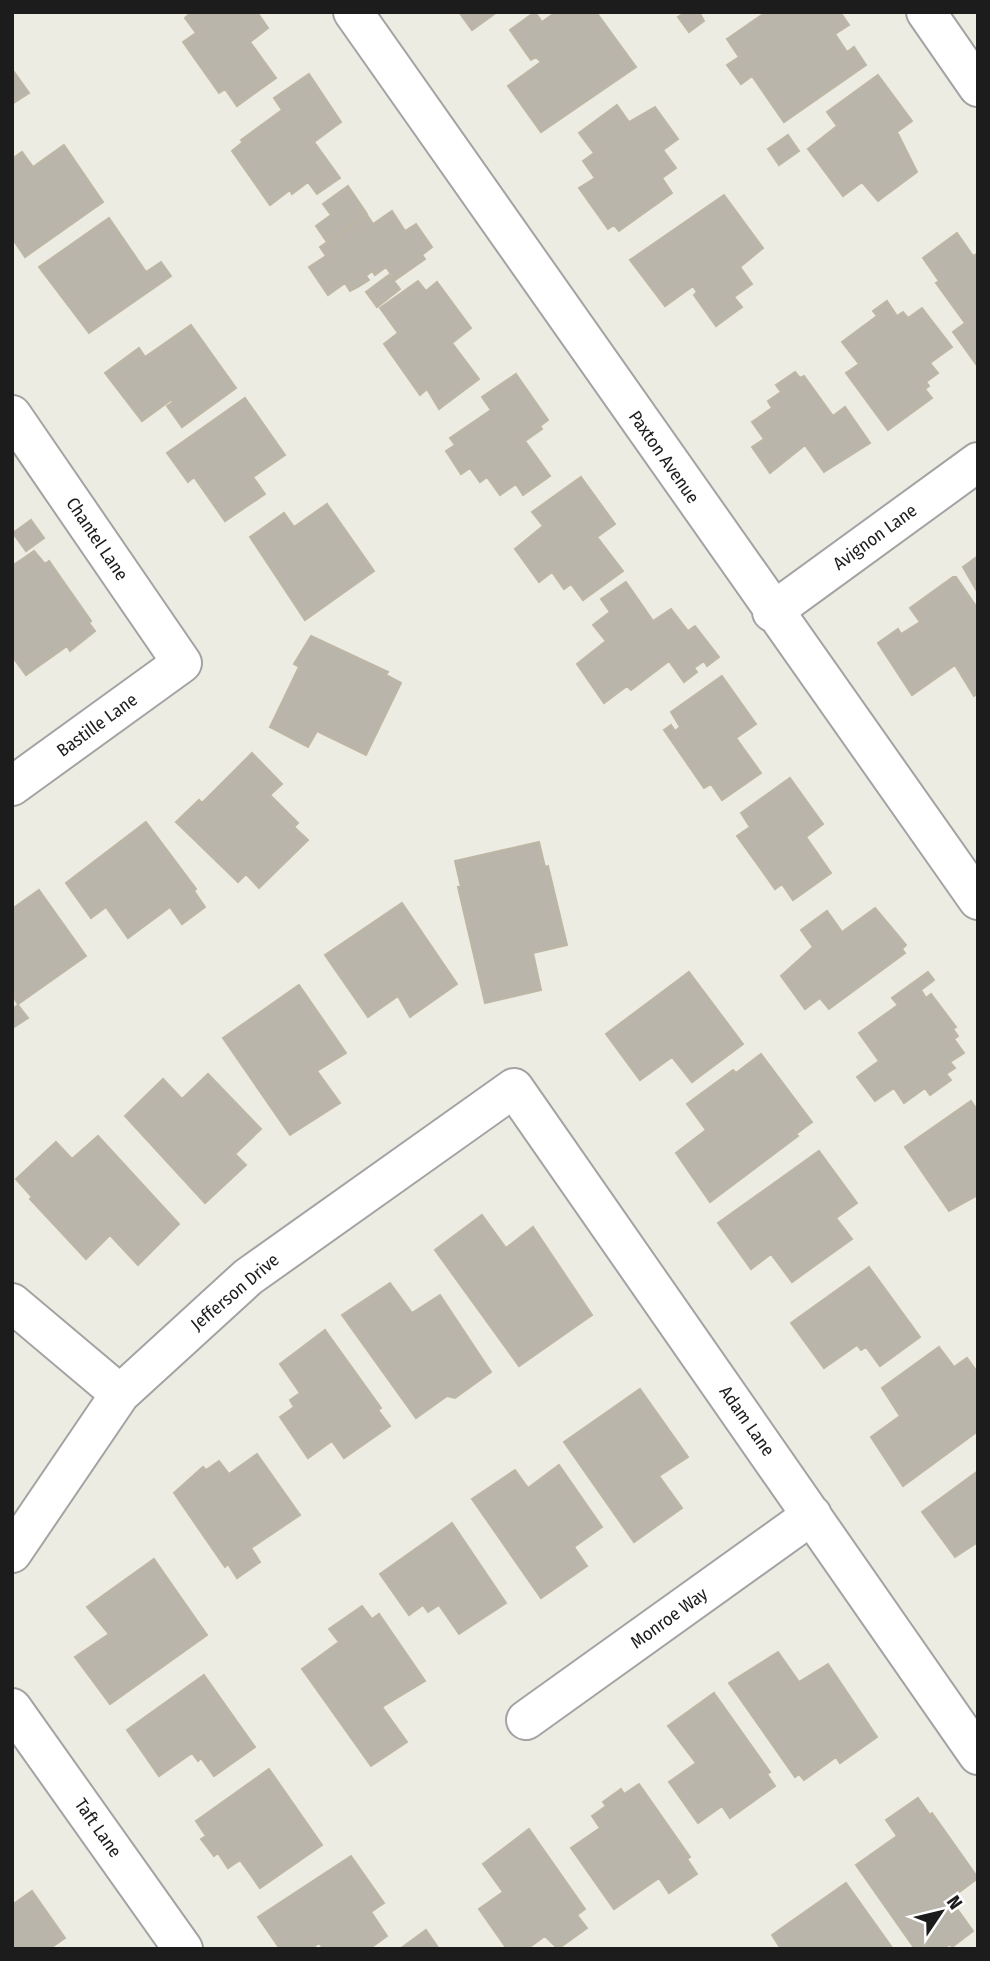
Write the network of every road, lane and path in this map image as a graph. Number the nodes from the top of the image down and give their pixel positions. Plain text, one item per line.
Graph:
1 (353, 12) edge
2 (926, 12) edge
3 (978, 87) edge
4 (12, 415) edge
5 (978, 461) edge
6 (772, 612) junction
7 (182, 663) joint
8 (12, 786) edge
9 (978, 900) edge
10 (514, 1088) joint
11 (12, 1303) edge
12 (120, 1394) junction
13 (813, 1515) junction
14 (12, 1553) edge
15 (12, 1708) edge
16 (526, 1720) dead end
17 (978, 1755) edge
18 (184, 1949) edge

1 - 6 street, Paxton Avenue
2 - 3 street
4 - 7 street, Chantel Lane
5 - 6 street, Avignon Lane
6 - 9 street, Paxton Avenue
7 - 8 street, Bastille Lane
10 - 12 street, Jefferson Drive
10 - 13 street, Adam Lane
11 - 12 street
12 - 14 street, Jefferson Drive
13 - 16 street, Monroe Way
13 - 17 street, Adam Lane
15 - 18 street, Taft Lane

